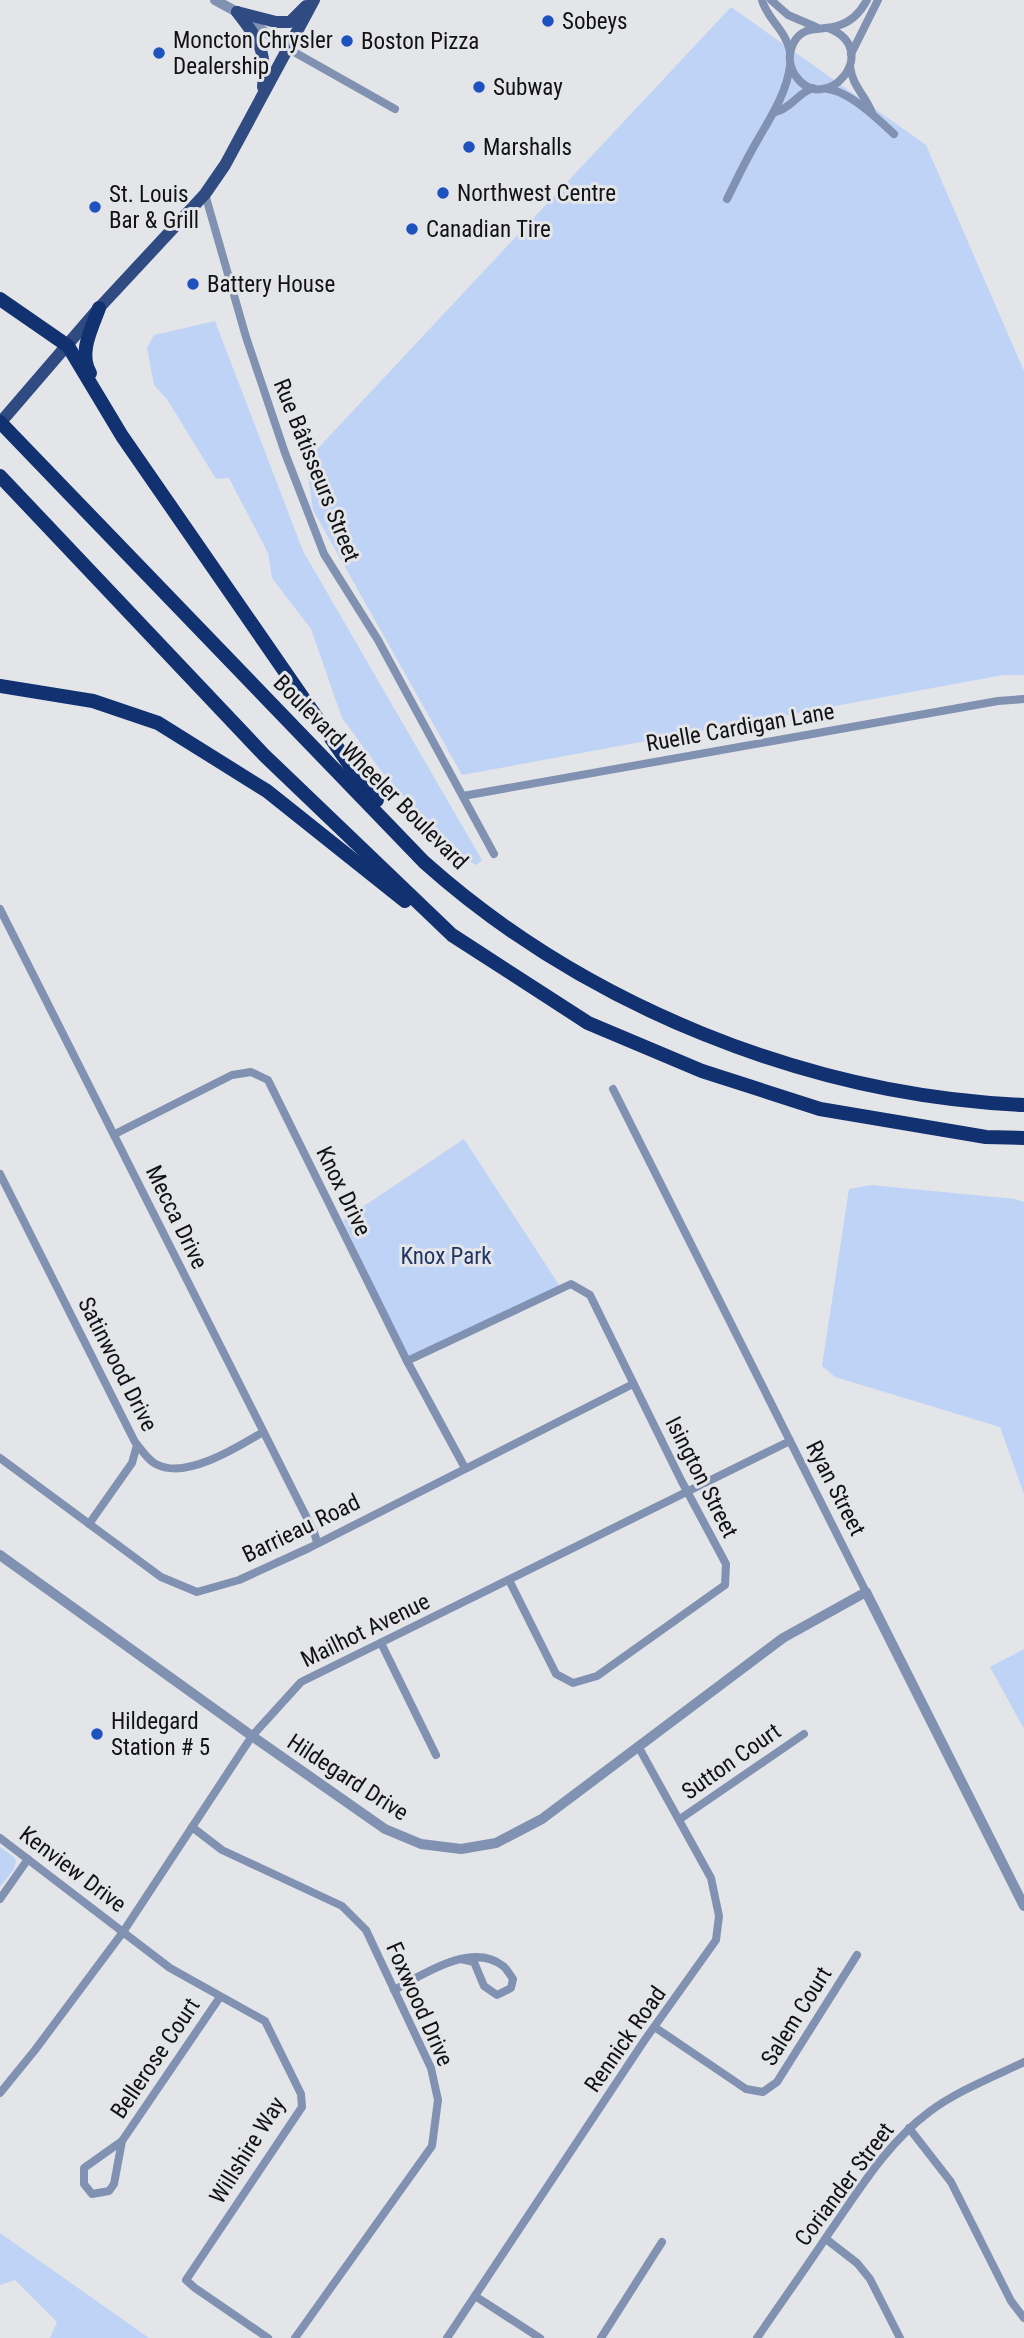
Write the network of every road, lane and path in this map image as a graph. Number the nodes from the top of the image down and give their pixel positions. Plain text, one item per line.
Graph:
1 (215, 0) edge
2 (313, 0) edge
3 (762, 0) edge
4 (771, 0) edge
5 (867, 0) edge
6 (878, 0) edge
7 (237, 12) junction
8 (816, 27) junction
9 (828, 28) junction
10 (287, 48) junction
11 (790, 51) junction
12 (851, 54) junction
13 (790, 63) junction
14 (850, 66) junction
15 (813, 88) junction
16 (825, 89) junction
17 (262, 96) junction
18 (395, 109) dead end
19 (776, 112) junction
20 (872, 113) junction
21 (894, 134) dead end
22 (205, 194) junction
23 (727, 199) dead end
24 (0, 299) edge
25 (99, 308) junction
26 (68, 346) junction
27 (0, 423) edge
28 (139, 459) junction
29 (1, 478) edge
30 (0, 686) edge
31 (1024, 699) edge
32 (463, 796) junction
33 (494, 854) dead end
34 (456, 891) junction
35 (0, 909) edge
36 (452, 935) junction
37 (613, 1089) dead end
38 (1024, 1105) edge
39 (115, 1134) junction
40 (1024, 1138) edge
41 (0, 1174) edge
42 (407, 1361) junction
43 (633, 1384) junction
44 (263, 1432) junction
45 (790, 1441) junction
46 (137, 1445) junction
47 (0, 1458) edge
48 (465, 1468) junction
49 (688, 1492) junction
50 (89, 1524) junction
51 (317, 1542) junction
52 (0, 1555) edge
53 (509, 1580) junction
54 (866, 1592) junction
55 (381, 1643) junction
56 (804, 1734) dead end
57 (252, 1736) junction
58 (638, 1746) junction
59 (436, 1755) dead end
60 (680, 1819) junction
61 (192, 1827) junction
62 (0, 1838) edge
63 (28, 1859) junction
64 (0, 1899) edge
65 (1024, 1906) edge
66 (123, 1932) junction
67 (857, 1955) dead end
68 (461, 1959) junction
69 (394, 1990) junction
70 (220, 1997) junction
71 (656, 2028) junction
72 (1024, 2062) edge
73 (0, 2093) edge
74 (909, 2128) junction
75 (122, 2141) junction
76 (826, 2239) junction
77 (662, 2242) dead end
78 (475, 2296) junction
79 (1024, 2318) edge
80 (268, 2338) edge
81 (295, 2338) edge
82 (447, 2338) edge
83 (540, 2338) edge
84 (601, 2338) edge
85 (757, 2338) edge
86 (900, 2338) edge

1 - 7 street
2 - 7 main road
2 - 10 main road
3 - 11 street
4 - 8 street
5 - 9 street
6 - 12 street
7 - 10 street
7 - 17 main road
8 - 9 street
8 - 11 street
9 - 12 street
10 - 17 main road
10 - 18 street
11 - 13 street
12 - 14 street
13 - 15 street
13 - 19 street
14 - 16 street
14 - 20 street
15 - 16 street
15 - 19 street
16 - 20 street
17 - 22 main road
19 - 23 street
20 - 21 street
22 - 25 main road
22 - 32 street, Rue Bâtisseurs Street
24 - 26 highway
25 - 26 main road
25 - 28 highway
26 - 27 main road
26 - 28 highway
27 - 34 highway, Boulevard Wheeler Boulevard
28 - 34 highway
29 - 36 highway
30 - 36 highway
31 - 32 street, Ruelle Cardigan Lane
32 - 33 street, Rue Bâtisseurs Street
34 - 38 highway, Boulevard Wheeler Boulevard
35 - 39 street, Mecca Drive
36 - 40 highway
37 - 45 street, Ryan Street
39 - 42 street, Knox Drive
39 - 44 street, Mecca Drive
41 - 46 street, Satinwood Drive
42 - 43 street, Isington Street
42 - 48 street, Knox Drive
43 - 48 street, Barrieau Road
43 - 49 street, Isington Street
44 - 46 street, Satinwood Drive
44 - 51 street, Mecca Drive
45 - 49 street, Mailhot Avenue
45 - 54 street, Ryan Street
46 - 50 street
47 - 50 street, Barrieau Road
48 - 51 street, Barrieau Road
49 - 53 street, Mailhot Avenue
49 - 53 street, Isington Street
50 - 51 street, Barrieau Road
52 - 57 street, Hildegard Drive
53 - 55 street, Mailhot Avenue
54 - 58 street, Hildegard Drive
54 - 65 street, Ryan Street
55 - 57 street, Mailhot Avenue
55 - 59 street
56 - 60 street, Sutton Court
57 - 58 street, Hildegard Drive
57 - 61 street, Mailhot Avenue
58 - 60 street, Rennick Road
60 - 71 street, Rennick Road
61 - 66 street, Mailhot Avenue
61 - 69 street, Foxwood Drive
62 - 63 street, Kenview Drive
63 - 64 street
63 - 66 street, Kenview Drive
66 - 70 street, Willshire Way
66 - 73 street, Mailhot Avenue
67 - 71 street, Salem Court
68 - 68 street
68 - 69 street
69 - 81 street, Foxwood Drive
70 - 75 street, Bellerose Court
70 - 80 street, Willshire Way
71 - 78 street, Rennick Road
72 - 74 street, Coriander Street
74 - 76 street, Coriander Street
74 - 79 street
75 - 75 street, Bellerose Court
76 - 85 street, Coriander Street
76 - 86 street
77 - 84 street
78 - 82 street, Rennick Road
78 - 83 street

